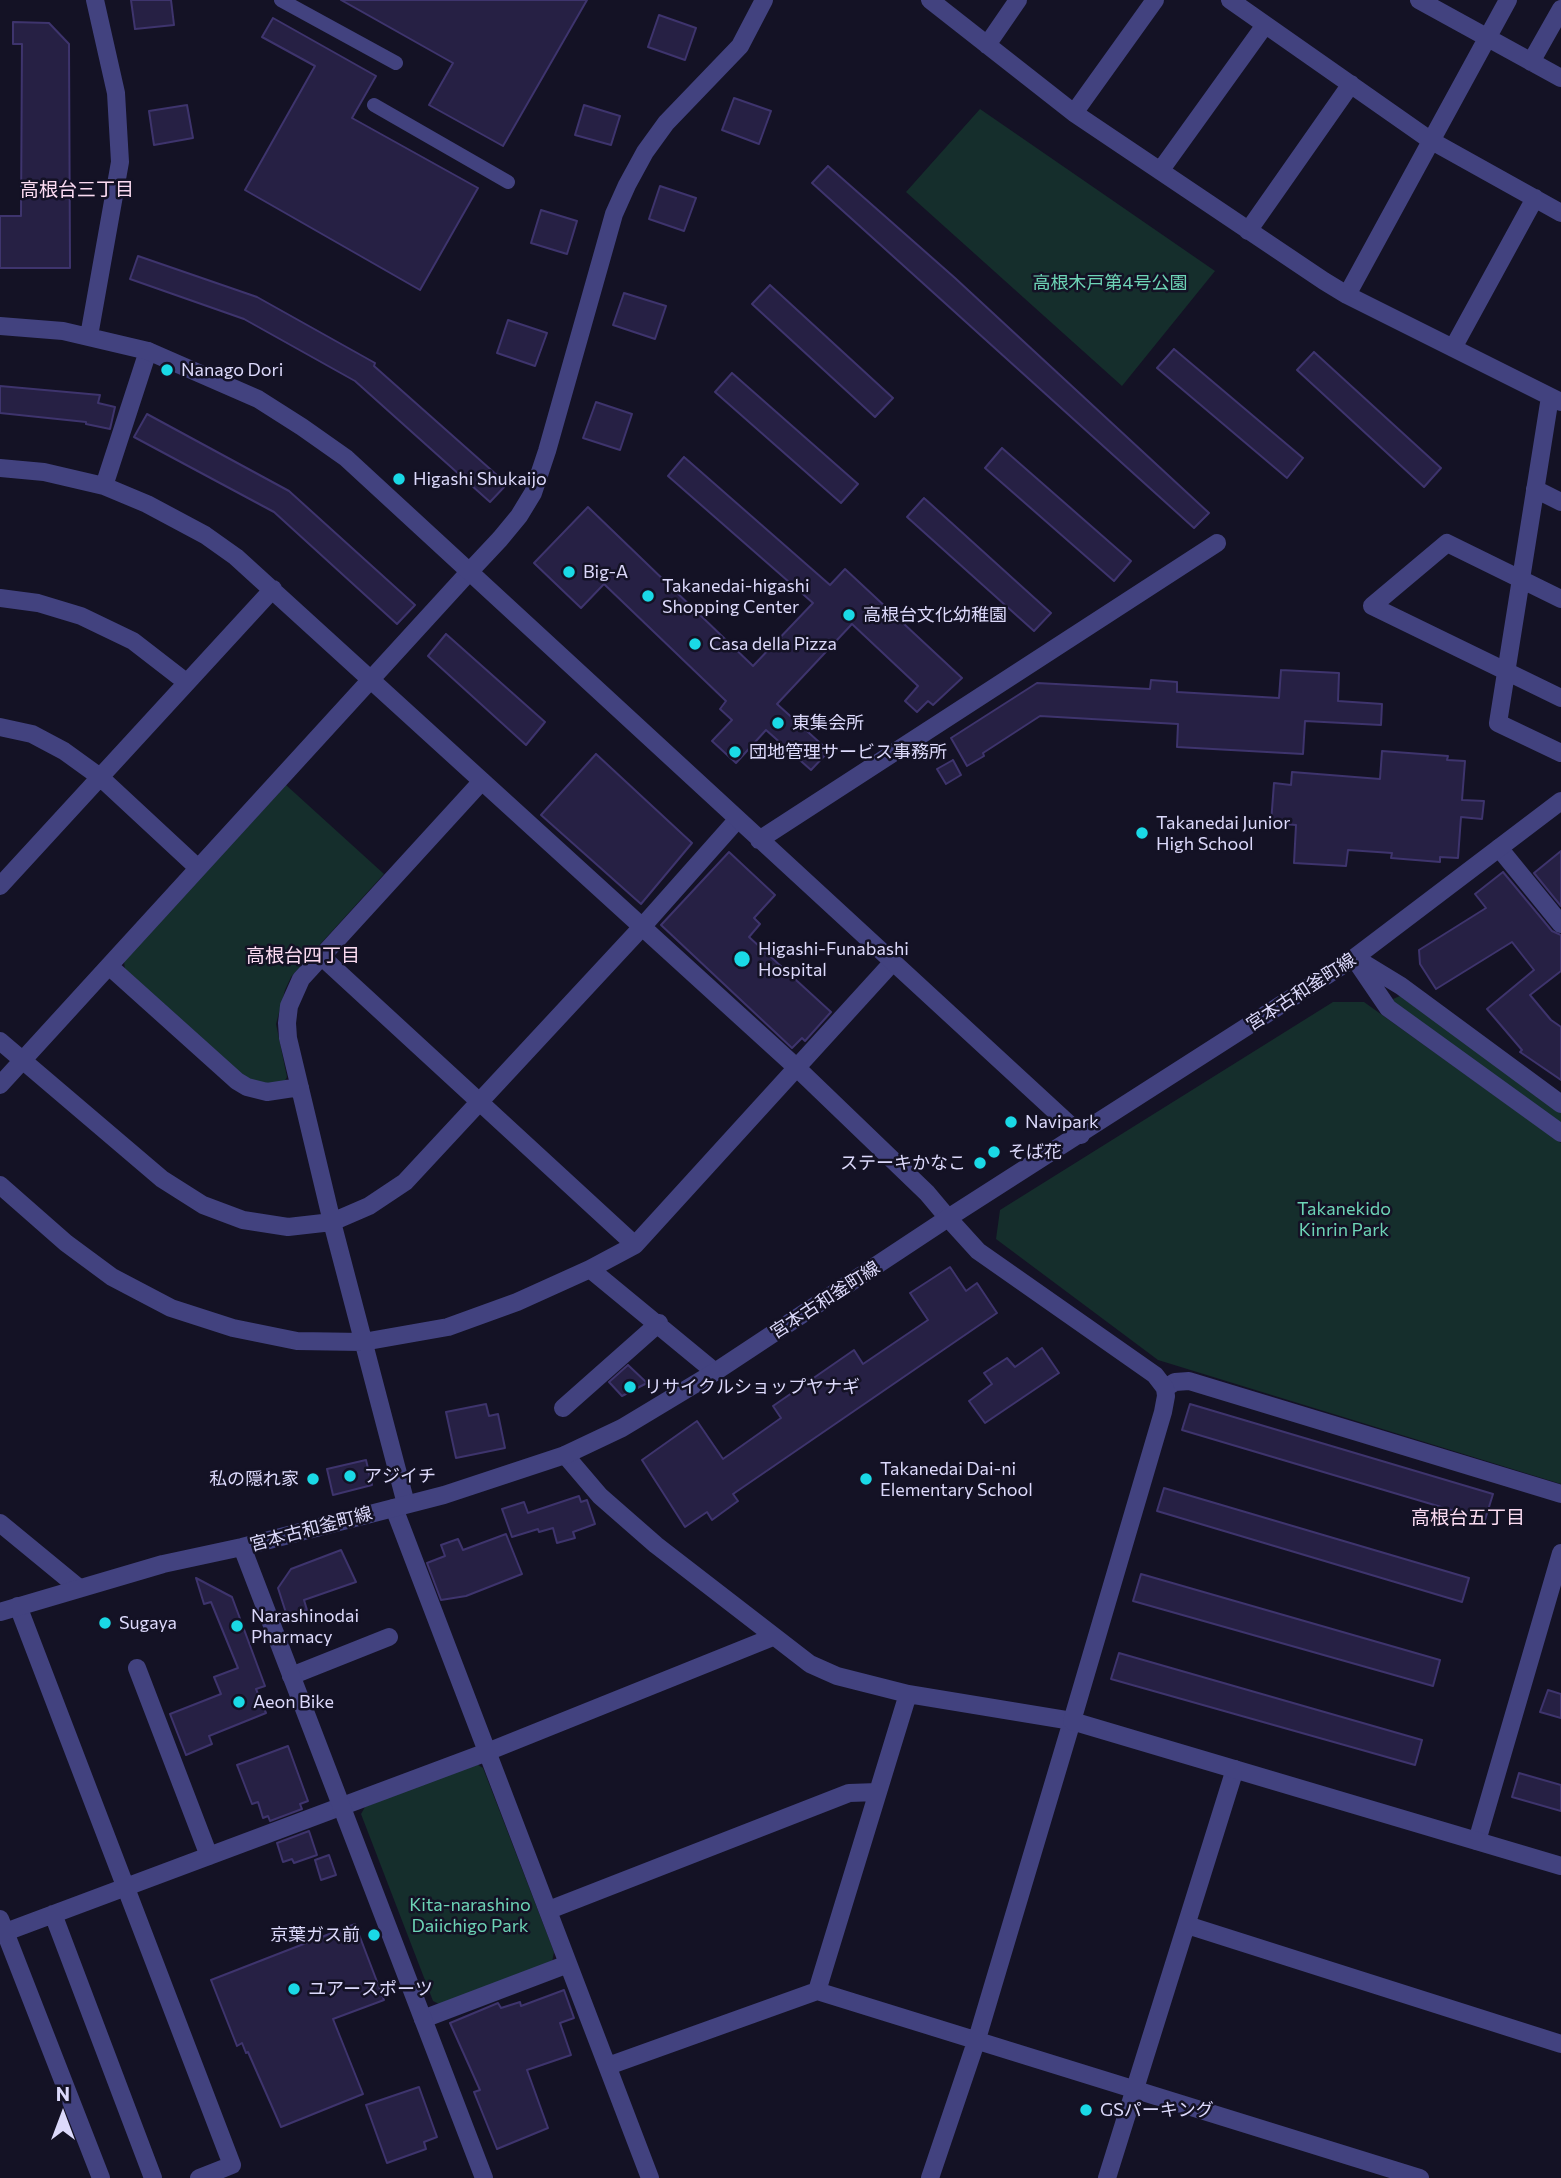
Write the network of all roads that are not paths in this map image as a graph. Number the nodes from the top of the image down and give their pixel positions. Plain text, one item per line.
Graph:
1 (95, 0) edge
2 (281, 0) edge
3 (764, 0) edge
4 (930, 0) edge
5 (1018, 0) edge
6 (1155, 0) edge
7 (1230, 0) edge
8 (1419, 0) edge
9 (1508, 0) edge
10 (1561, 9) edge
11 (1265, 25) junction
12 (1489, 37) junction
13 (987, 45) junction
14 (1531, 62) junction
15 (396, 63) dead end
16 (1561, 78) edge
17 (1350, 84) junction
18 (374, 105) dead end
19 (1074, 113) junction
20 (1430, 140) junction
21 (1160, 172) junction
22 (509, 182) dead end
23 (1535, 198) junction
24 (1561, 213) edge
25 (1248, 230) junction
26 (1347, 295) junction
27 (0, 326) edge
28 (89, 336) junction
29 (1453, 348) junction
30 (148, 351) junction
31 (1557, 398) edge
32 (0, 468) edge
33 (104, 486) junction
34 (1535, 489) junction
35 (1561, 502) edge
36 (1217, 543) dead end
37 (470, 571) junction
38 (1520, 579) junction
39 (273, 589) junction
40 (0, 598) edge
41 (1561, 599) edge
42 (1505, 669) junction
43 (371, 678) junction
44 (186, 682) junction
45 (1561, 698) edge
46 (0, 727) edge
47 (1561, 753) edge
48 (100, 777) junction
49 (481, 781) junction
50 (1561, 802) edge
51 (737, 820) junction
52 (759, 840) junction
53 (1499, 848) junction
54 (198, 868) junction
55 (0, 886) edge
56 (1561, 924) edge
57 (642, 927) junction
58 (322, 957) junction
59 (1354, 958) junction
60 (891, 963) junction
61 (110, 965) junction
62 (0, 1041) edge
63 (22, 1061) junction
64 (796, 1068) junction
65 (0, 1085) edge
66 (300, 1087) junction
67 (478, 1102) junction
68 (1561, 1104) edge
69 (1561, 1133) edge
70 (1081, 1135) junction
71 (0, 1185) edge
72 (948, 1218) junction
73 (332, 1222) junction
74 (635, 1245) junction
75 (590, 1269) junction
76 (659, 1323) junction
77 (363, 1342) junction
78 (715, 1372) junction
79 (1165, 1388) junction
80 (563, 1408) dead end
81 (565, 1455) junction
82 (1561, 1494) edge
83 (400, 1506) junction
84 (0, 1522) edge
85 (242, 1547) junction
86 (1561, 1553) edge
87 (79, 1588) junction
88 (18, 1606) junction
89 (0, 1612) edge
90 (389, 1637) dead end
91 (774, 1637) junction
92 (137, 1668) dead end
93 (291, 1676) junction
94 (908, 1694) junction
95 (1072, 1721) junction
96 (487, 1752) junction
97 (1235, 1769) junction
98 (878, 1792) junction
99 (340, 1807) junction
100 (1477, 1841) junction
101 (209, 1856) junction
102 (1561, 1866) edge
103 (126, 1887) junction
104 (549, 1910) junction
105 (52, 1914) junction
106 (1187, 1925) junction
107 (2, 1928) edge
108 (568, 1965) junction
109 (817, 1991) junction
110 (423, 2019) junction
111 (977, 2039) junction
112 (1561, 2043) edge
113 (608, 2066) junction
114 (1134, 2089) junction
115 (101, 2178) edge
116 (153, 2178) edge
117 (198, 2178) edge
118 (484, 2178) edge
119 (650, 2178) edge
120 (930, 2178) edge
121 (1107, 2178) edge
122 (1420, 2178) edge

1 - 28 street
2 - 15 street
3 - 37 street
4 - 13 street
5 - 13 street
6 - 19 street
7 - 11 street
8 - 12 street
9 - 12 street
10 - 14 street
11 - 17 street
11 - 21 street
12 - 14 street
12 - 20 street
13 - 19 street
14 - 16 street
17 - 20 street
17 - 25 street
18 - 22 street
19 - 21 street
20 - 23 street
20 - 26 street
21 - 25 street
23 - 24 street
23 - 29 street
25 - 26 street
26 - 29 street
27 - 28 street
28 - 30 street
29 - 31 street
30 - 33 street
30 - 37 street
31 - 34 street
32 - 33 street
33 - 39 street
34 - 35 street
34 - 38 street
36 - 52 street
37 - 43 street
37 - 51 street
38 - 41 street
38 - 42 street
38 - 42 street
39 - 43 street
39 - 44 street
40 - 44 street
42 - 45 street
42 - 47 street
43 - 49 street
43 - 54 street
44 - 48 street
46 - 48 street
48 - 54 street
48 - 55 street
49 - 57 street
49 - 58 street
50 - 53 street, 宮本古和釜町線
51 - 52 street
51 - 57 street
52 - 60 street
53 - 56 street
53 - 59 street, 宮本古和釜町線
54 - 61 street
57 - 64 street
57 - 67 street
58 - 66 street
58 - 67 street
59 - 68 street
59 - 69 street
59 - 70 street, 宮本古和釜町線
60 - 64 street
60 - 70 street
61 - 63 street
61 - 66 street
62 - 63 street
63 - 65 street
63 - 73 street
64 - 72 street
64 - 74 street
66 - 73 street
67 - 73 street
67 - 74 street
70 - 72 street, 宮本古和釜町線
71 - 77 street
72 - 78 street, 宮本古和釜町線
72 - 79 street
73 - 77 street
74 - 75 street
75 - 76 street
75 - 77 street
76 - 78 street
76 - 80 street
77 - 83 street
78 - 81 street, 宮本古和釜町線
79 - 82 street
79 - 95 street
81 - 83 street, 宮本古和釜町線
81 - 91 street
83 - 85 street, 宮本古和釜町線
83 - 96 street
84 - 87 street
85 - 87 street, 宮本古和釜町線
85 - 93 street
86 - 100 street
87 - 88 street, 宮本古和釜町線
88 - 89 street, 宮本古和釜町線
88 - 103 street
90 - 93 street
91 - 94 street
91 - 96 street
92 - 101 street
93 - 99 street
94 - 95 street
94 - 98 street
95 - 97 street
95 - 111 street
96 - 99 street
96 - 104 street
97 - 100 street
97 - 106 street
98 - 104 street
98 - 109 street
99 - 101 street
99 - 110 street
100 - 102 street
101 - 103 street
103 - 105 street
103 - 117 street
104 - 108 street
105 - 107 street
105 - 116 street
106 - 112 street
106 - 114 street
107 - 115 street
108 - 110 street
108 - 113 street
109 - 111 street
109 - 113 street
110 - 118 street
111 - 114 street
111 - 120 street
113 - 119 street
114 - 121 street
114 - 122 street

